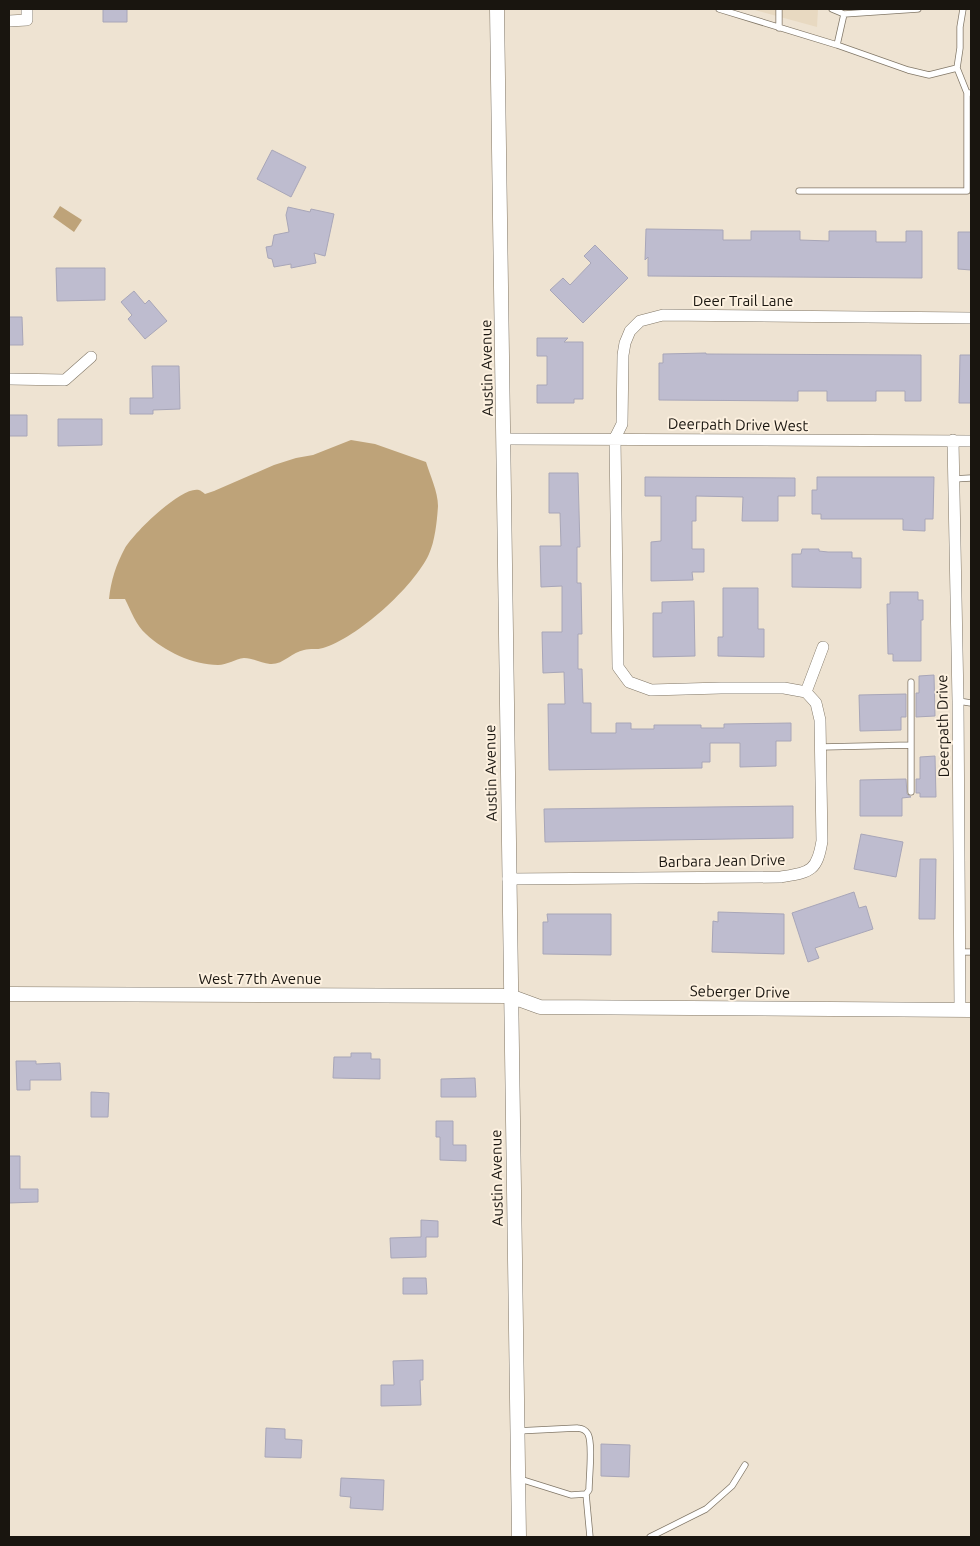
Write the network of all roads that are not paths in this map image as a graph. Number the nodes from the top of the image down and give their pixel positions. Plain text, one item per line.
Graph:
1 (497, 9) edge
2 (719, 9) edge
3 (779, 9) edge
4 (832, 9) edge
5 (918, 9) edge
6 (963, 9) edge
7 (727, 10) edge
8 (27, 14) edge
9 (844, 14) junction
10 (9, 21) edge
11 (779, 28) junction
12 (836, 45) junction
13 (957, 68) junction
14 (969, 93) edge
15 (799, 191) dead end
16 (971, 318) edge
17 (91, 357) dead end
18 (9, 379) edge
19 (615, 438) junction
20 (504, 439) junction
21 (953, 440) junction
22 (971, 441) edge
23 (971, 478) edge
24 (953, 479) junction
25 (822, 647) dead end
26 (911, 682) dead end
27 (806, 692) junction
28 (958, 701) junction
29 (971, 703) edge
30 (911, 745) junction
31 (822, 747) junction
32 (911, 792) dead end
33 (508, 879) junction
34 (966, 952) edge
35 (9, 994) edge
36 (510, 996) junction
37 (966, 1010) edge
38 (517, 1431) junction
39 (745, 1465) dead end
40 (518, 1478) junction
41 (586, 1494) junction
42 (519, 1537) edge
43 (590, 1537) edge
44 (650, 1537) edge

1 - 20 street, Austin Avenue
2 - 7 lane
3 - 11 lane
4 - 9 lane
5 - 9 lane
6 - 13 lane
7 - 11 lane
8 - 10 street
9 - 12 lane
11 - 12 lane
12 - 13 lane
13 - 14 lane
14 - 15 lane
16 - 19 street, Deer Trail Lane
17 - 18 street
19 - 20 street, Deerpath Drive West
19 - 21 street, Deerpath Drive West
19 - 27 street
20 - 33 street, Austin Avenue
21 - 22 street, Deerpath Drive West
21 - 24 street, Deerpath Drive
23 - 24 lane
24 - 28 street, Deerpath Drive
25 - 27 street
26 - 30 lane
27 - 31 street, Barbara Jean Drive
28 - 29 lane
28 - 34 street, Deerpath Drive
30 - 31 lane
30 - 32 lane
31 - 33 street, Barbara Jean Drive
33 - 36 street, Austin Avenue
34 - 37 street, Deerpath Drive
35 - 36 street, West 77th Avenue
36 - 37 street, Seberger Drive
36 - 38 street, Austin Avenue
38 - 40 street, Austin Avenue
38 - 41 lane
39 - 44 lane
40 - 41 lane
40 - 42 street, Austin Avenue
41 - 43 lane

